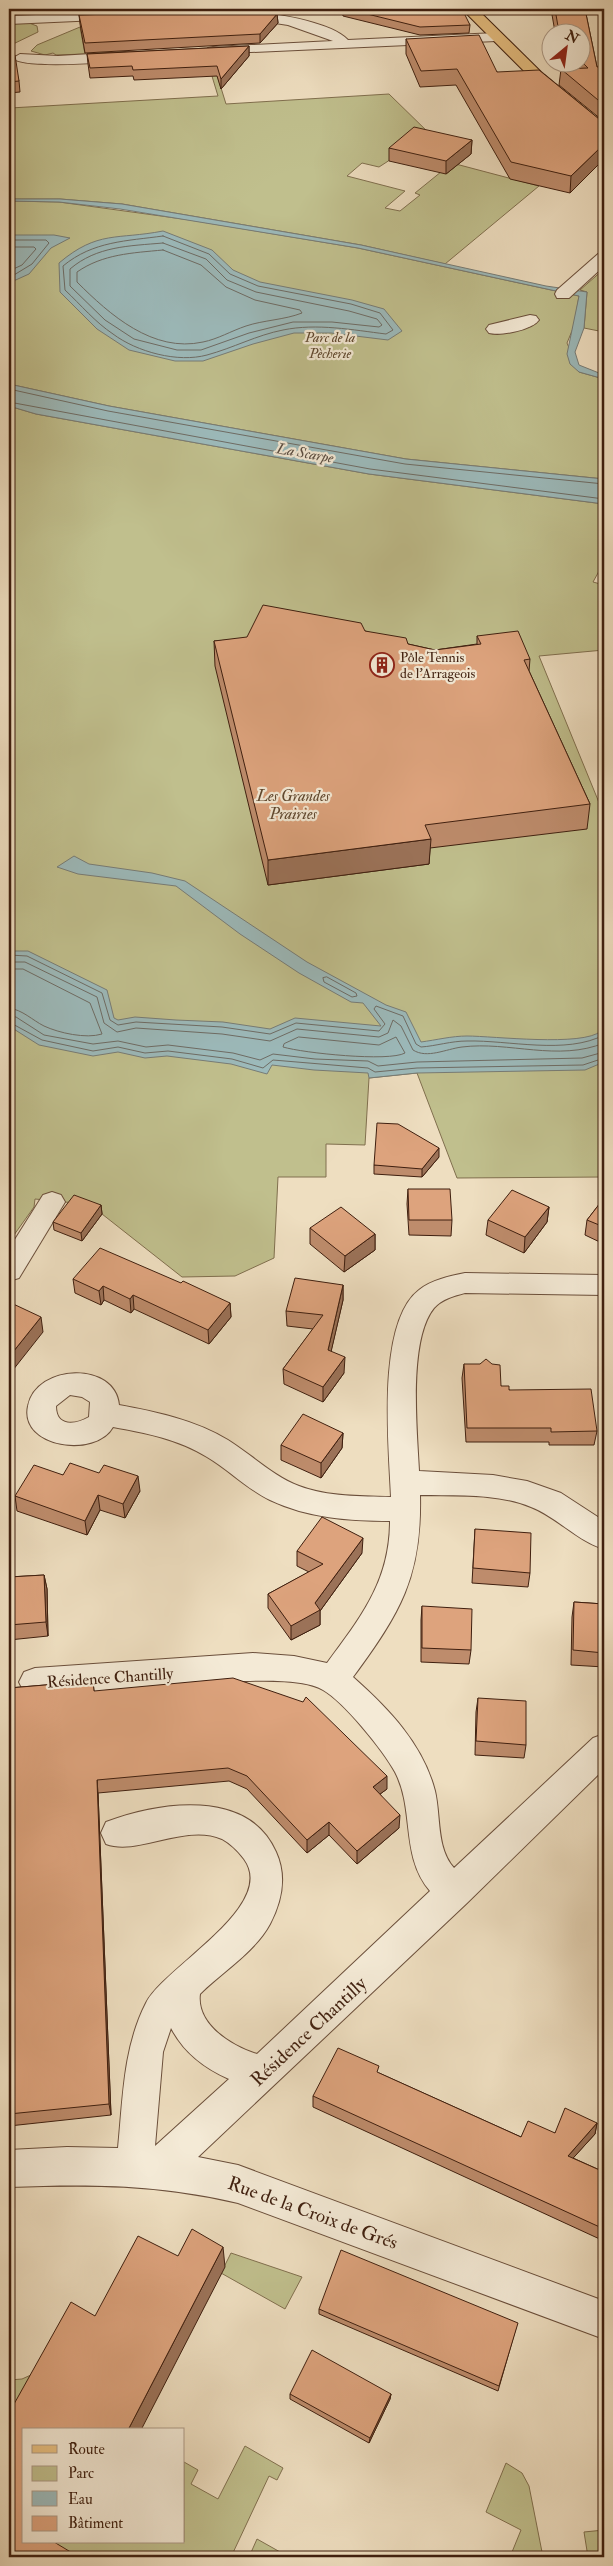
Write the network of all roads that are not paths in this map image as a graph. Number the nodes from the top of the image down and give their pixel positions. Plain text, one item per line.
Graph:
1 (469, 9) edge
2 (225, 13) edge
3 (67, 14) edge
4 (132, 15) edge
5 (9, 20) edge
6 (48, 31) dead end
7 (496, 37) junction
8 (343, 44) junction
9 (195, 52) edge
10 (15, 54) edge
11 (140, 55) edge
12 (604, 130) edge
13 (604, 258) edge
14 (566, 291) dead end
15 (530, 320) dead end
16 (495, 329) dead end
17 (52, 1202) dead end
18 (9, 1271) edge
19 (604, 1284) edge
20 (106, 1414) dead end
21 (405, 1496) junction
22 (604, 1537) edge
23 (333, 1680) junction
24 (35, 1682) dead end
25 (604, 1748) edge
26 (118, 1833) dead end
27 (455, 1892) junction
28 (182, 1986) junction
29 (262, 2074) junction
30 (146, 2167) junction
31 (9, 2169) edge
32 (604, 2320) edge

1 - 7 main road
2 - 8 street
3 - 4 street
3 - 5 street
3 - 6 street
7 - 8 street
7 - 12 main road
8 - 9 street
10 - 11 street
13 - 14 street
15 - 16 street
17 - 18 street
19 - 21 street
20 - 21 street
21 - 22 street
21 - 23 street
23 - 24 street, Résidence Chantilly
23 - 27 street, Résidence Chantilly
25 - 27 street, Résidence Chantilly
26 - 28 street
27 - 29 street, Résidence Chantilly
28 - 29 street
28 - 30 street
29 - 30 street, Résidence Chantilly
30 - 31 street, Rue de la Croix de Grés
30 - 32 street, Rue de la Croix de Grés

